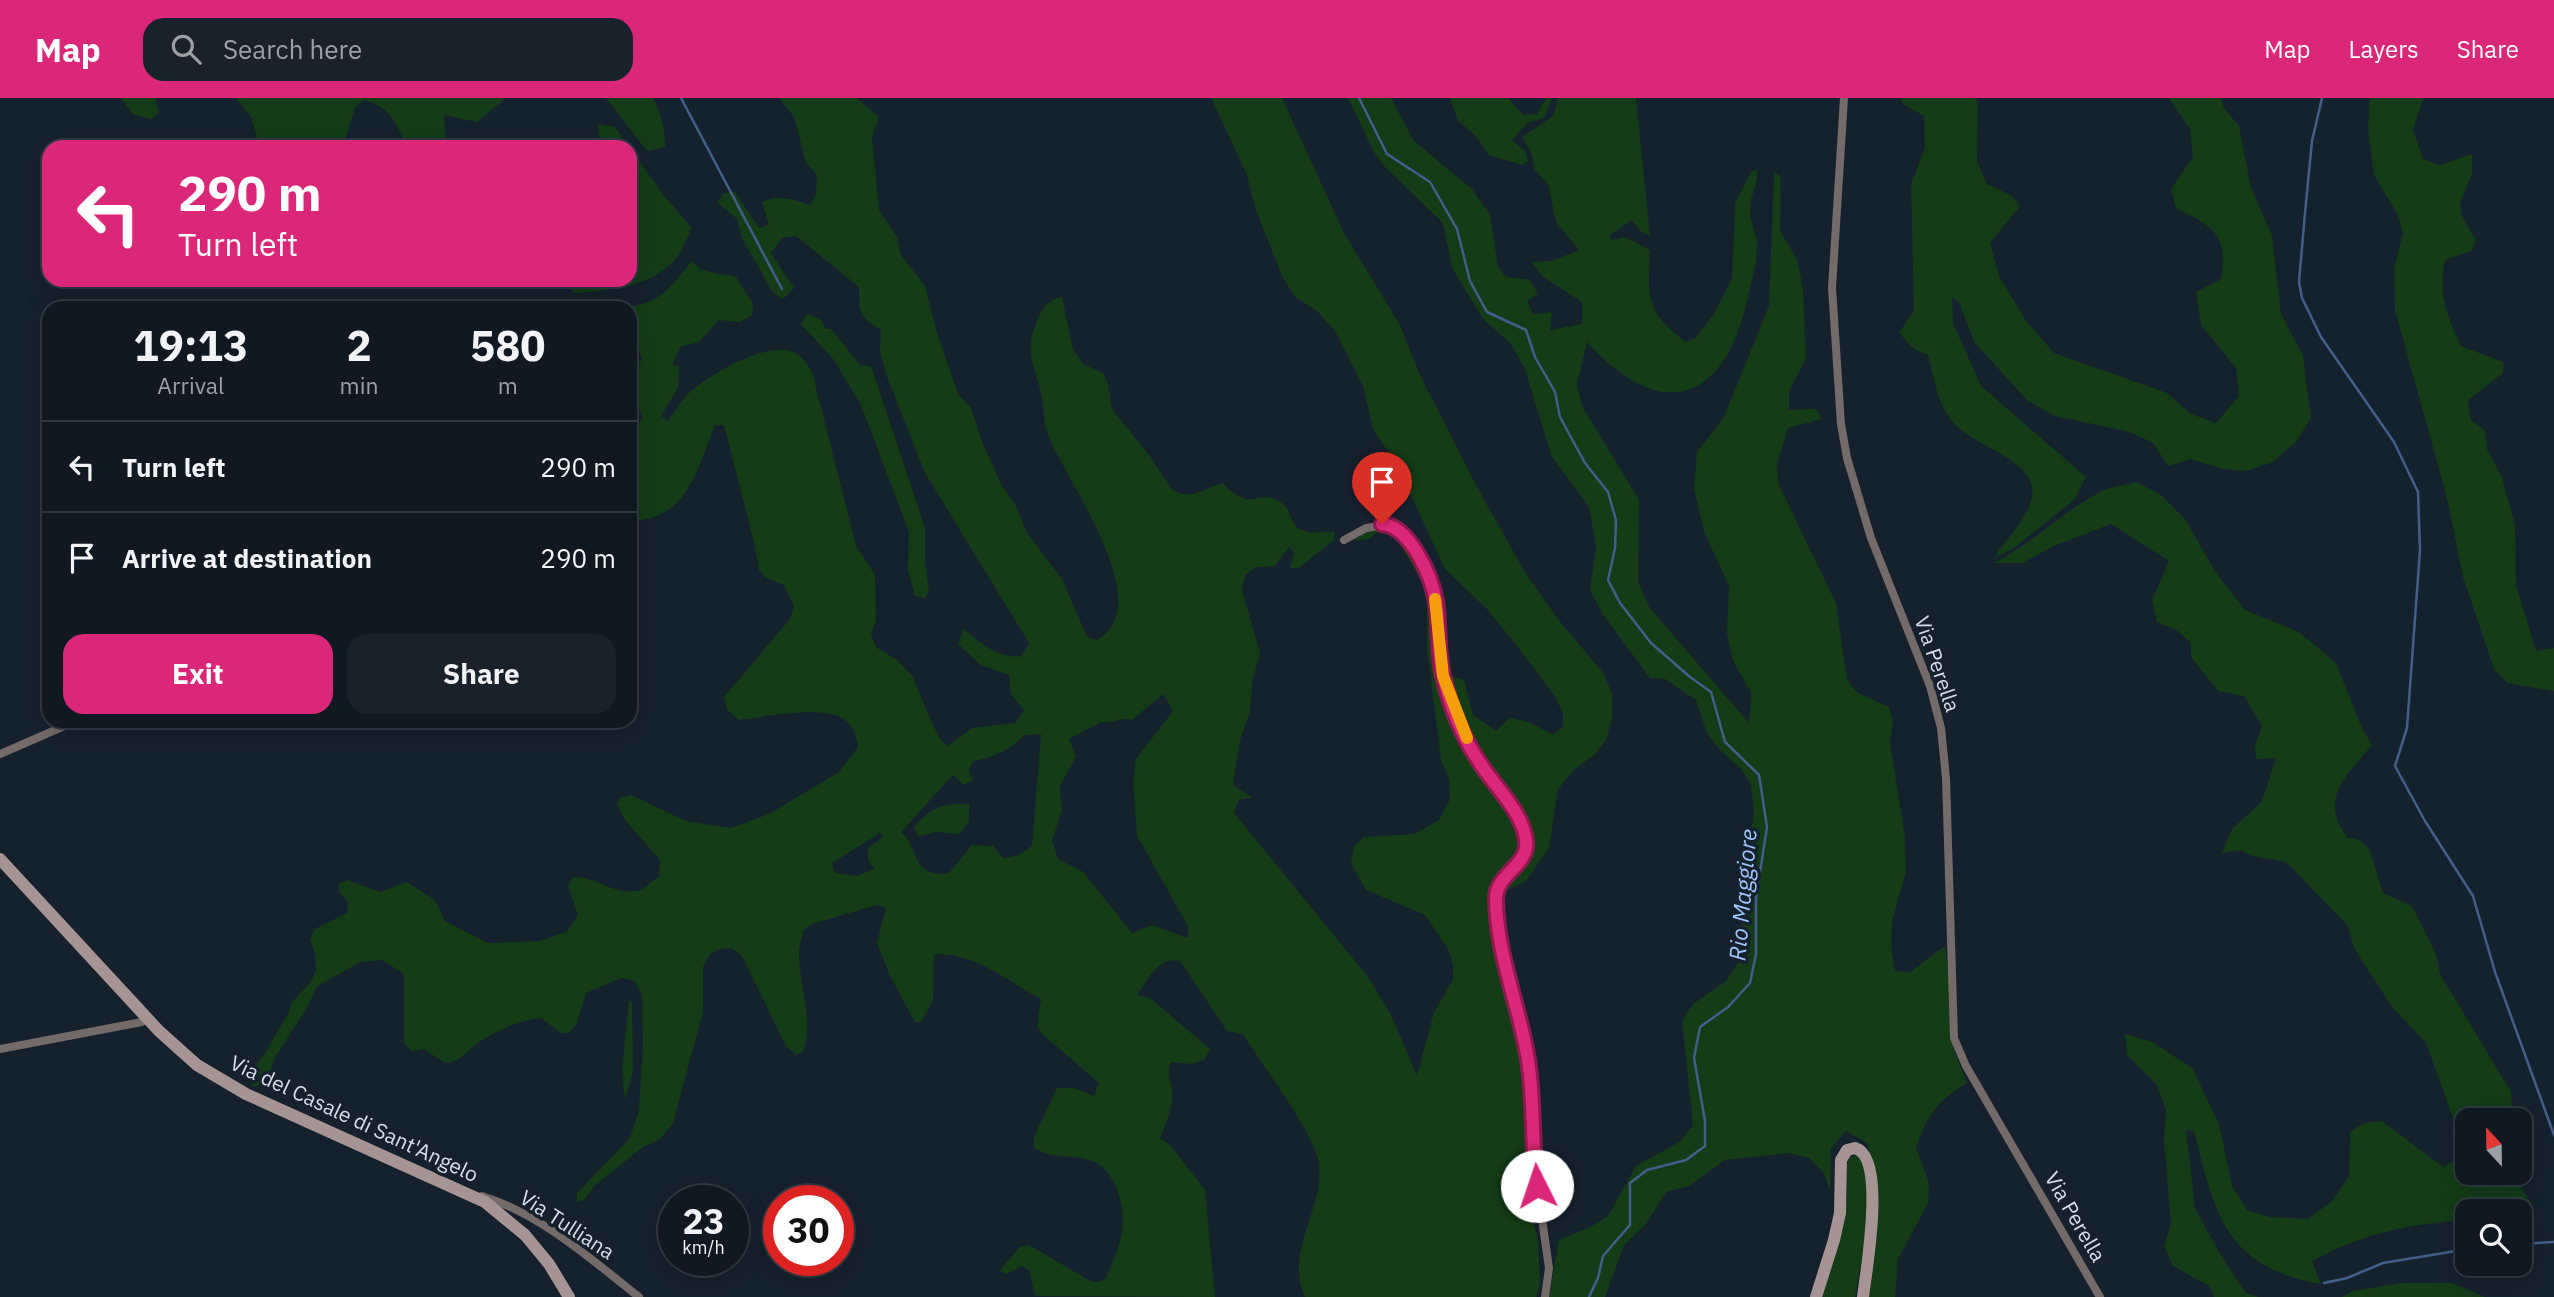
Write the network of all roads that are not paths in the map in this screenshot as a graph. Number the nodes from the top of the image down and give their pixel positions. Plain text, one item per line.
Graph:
1 (1844, 98) edge
2 (1344, 540) dead end
3 (60, 728) edge
4 (0, 754) edge
5 (0, 859) edge
6 (147, 1018) junction
7 (0, 1049) edge
8 (469, 1193) junction
9 (569, 1297) edge
10 (639, 1297) edge
11 (1545, 1297) edge
12 (1816, 1297) edge
13 (1863, 1297) edge
14 (2100, 1297) edge

1 - 14 street, Via Perella
2 - 11 street
3 - 4 street
5 - 6 main road, Via del Casale di Sant'Angelo
6 - 7 street
6 - 8 main road, Via del Casale di Sant'Angelo
8 - 9 main road, Via del Casale di Sant'Angelo
8 - 10 street, Via Tulliana
12 - 13 main road

